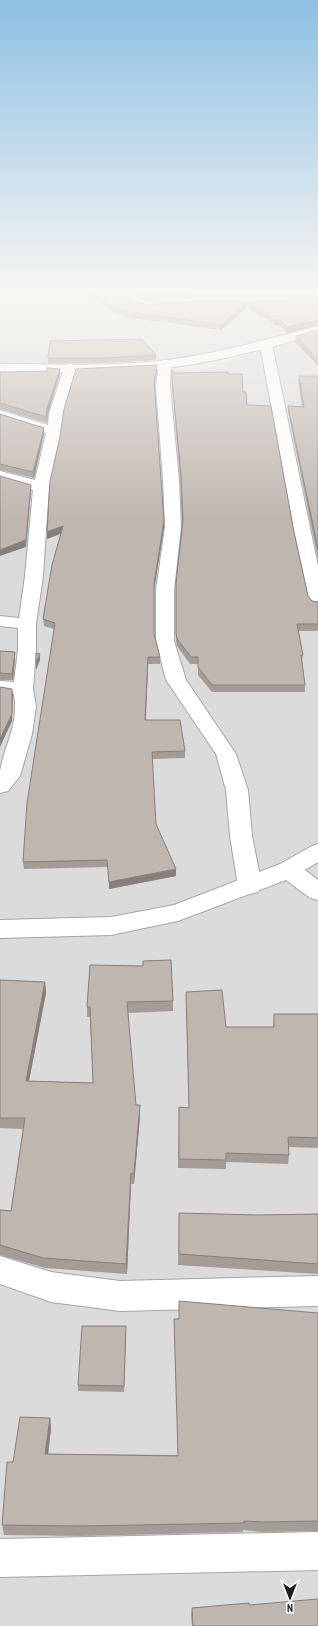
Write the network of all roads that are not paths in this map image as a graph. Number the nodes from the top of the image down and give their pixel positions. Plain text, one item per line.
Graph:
1 (70, 368) edge
2 (165, 369) edge
3 (271, 369) edge
4 (0, 414) edge
5 (53, 431) junction
6 (0, 475) edge
7 (41, 487) junction
8 (318, 603) edge
9 (0, 621) edge
10 (27, 624) junction
11 (0, 687) edge
12 (23, 689) junction
13 (0, 786) edge
14 (318, 852) edge
15 (288, 870) junction
16 (250, 886) junction
17 (318, 892) edge
18 (0, 929) edge
19 (0, 1270) edge
20 (318, 1291) edge
21 (318, 1551) edge
22 (0, 1558) edge

1 - 5 street
2 - 16 street
3 - 8 street
4 - 5 street
5 - 7 street
6 - 7 street
7 - 10 street
9 - 10 street
10 - 12 street
11 - 12 street
12 - 13 street
14 - 15 street
15 - 16 street
15 - 17 street
16 - 18 street
19 - 20 street
21 - 22 street

